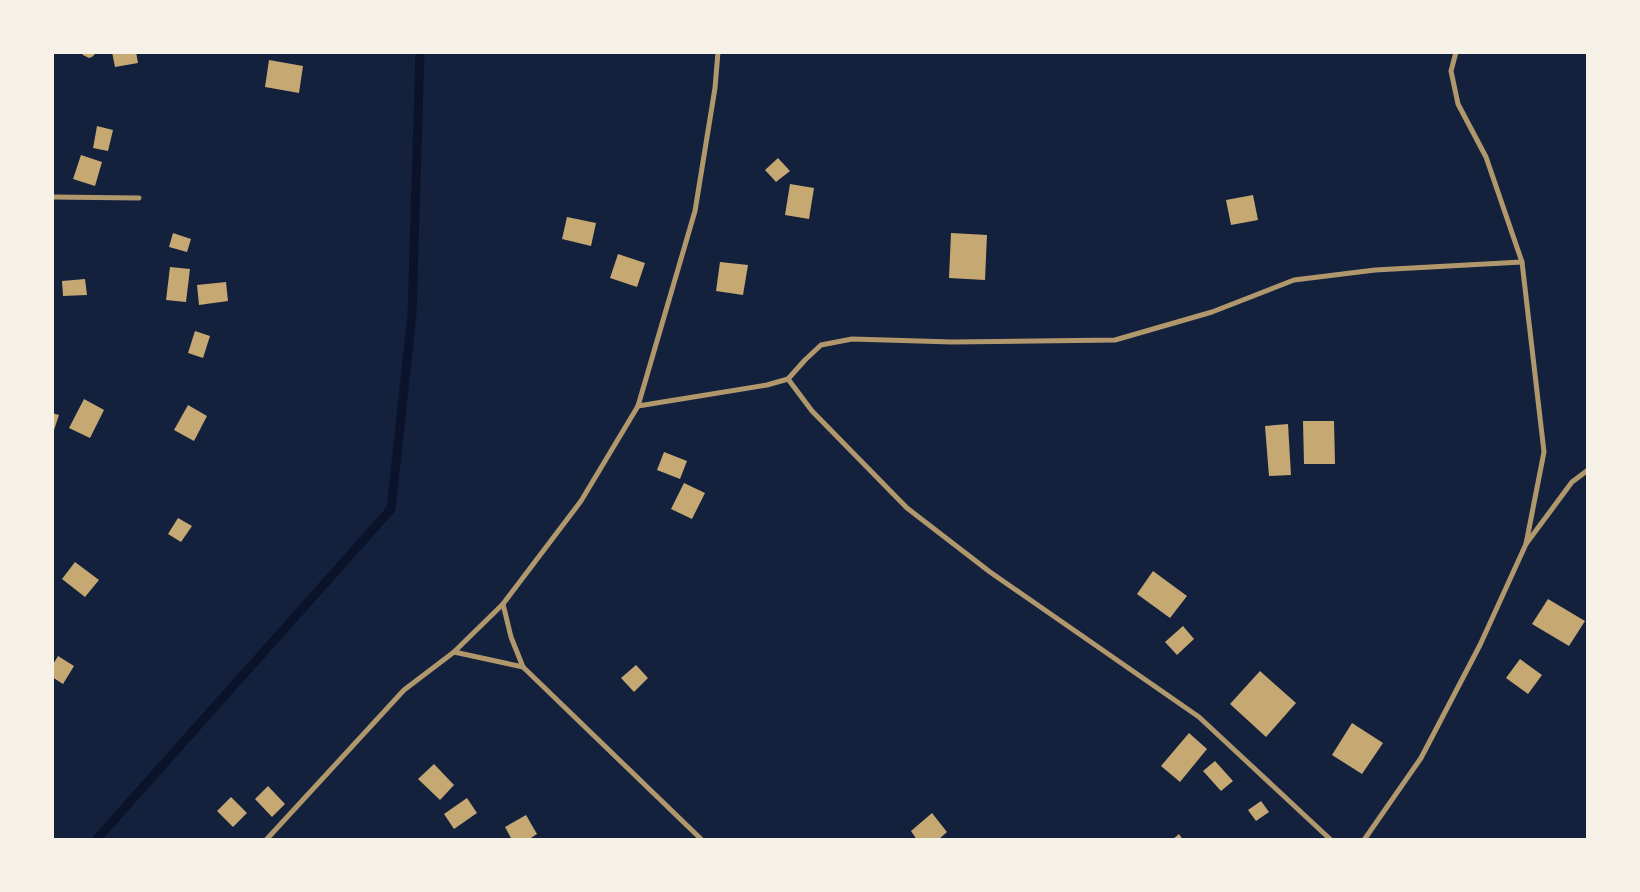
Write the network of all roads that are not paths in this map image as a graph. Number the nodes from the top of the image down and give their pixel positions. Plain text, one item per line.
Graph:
1 (718, 52) edge
2 (1456, 52) edge
3 (52, 197) edge
4 (139, 198) dead end
5 (1522, 262) junction
6 (788, 379) junction
7 (638, 406) junction
8 (1588, 470) edge
9 (1526, 544) junction
10 (503, 604) junction
11 (454, 652) junction
12 (523, 667) junction
13 (266, 840) edge
14 (702, 840) edge
15 (1331, 840) edge
16 (1364, 840) edge

1 - 7 street
2 - 5 street
3 - 4 street
5 - 6 street
5 - 9 street
6 - 7 street
6 - 15 street
7 - 10 street
8 - 9 street
9 - 16 street
10 - 11 street
10 - 12 street
11 - 12 street
11 - 13 street
12 - 14 street

